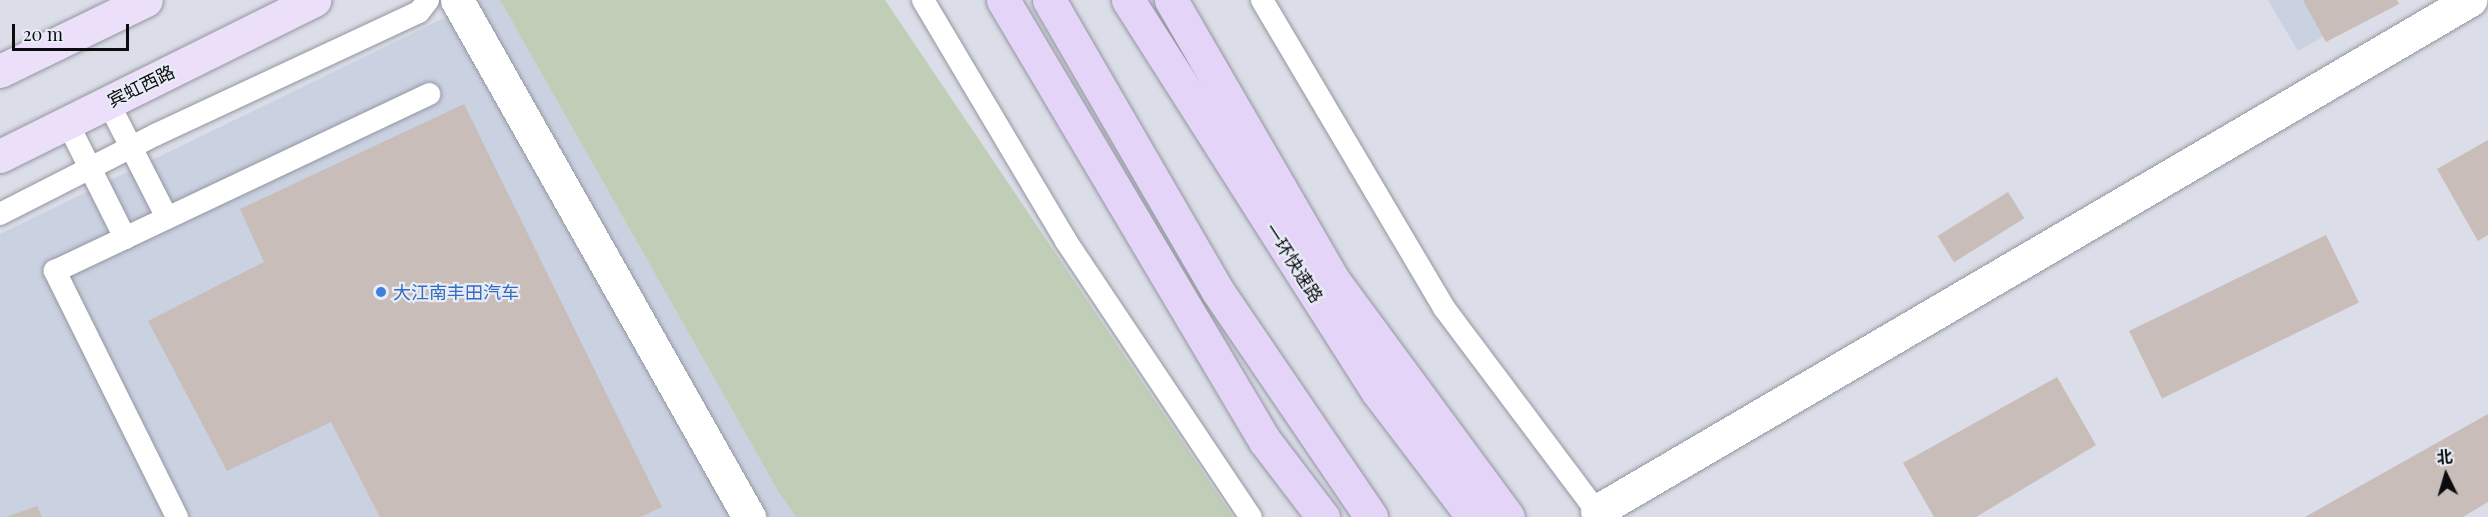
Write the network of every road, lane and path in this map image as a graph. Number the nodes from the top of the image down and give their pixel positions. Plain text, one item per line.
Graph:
1 (146, 0) edge
2 (314, 0) edge
3 (428, 0) edge
4 (457, 0) edge
5 (923, 0) edge
6 (1004, 0) edge
7 (1050, 0) edge
8 (1128, 0) edge
9 (1171, 0) edge
10 (1262, 0) edge
11 (2470, 0) edge
12 (0, 71) edge
13 (429, 94) dead end
14 (108, 102) junction
15 (67, 122) junction
16 (130, 147) junction
17 (0, 156) edge
18 (90, 168) junction
19 (0, 214) edge
20 (167, 218) junction
21 (125, 238) junction
22 (1599, 514) edge
23 (177, 517) edge
24 (749, 517) edge
25 (1251, 517) edge
26 (1323, 517) edge
27 (1371, 517) edge
28 (1473, 517) edge
29 (1508, 517) edge

1 - 12 main road
2 - 14 main road, 宾虹西路
3 - 16 lane
4 - 24 street
5 - 25 lane
6 - 26 highway
7 - 27 highway
8 - 28 highway, 一环快速路
9 - 29 highway
10 - 22 lane
11 - 22 street
13 - 20 lane
14 - 15 main road, 宾虹西路
14 - 16 lane
15 - 17 main road, 宾虹西路
15 - 18 lane
16 - 18 lane
16 - 20 lane
18 - 19 lane
18 - 21 lane
20 - 21 lane
21 - 23 lane

